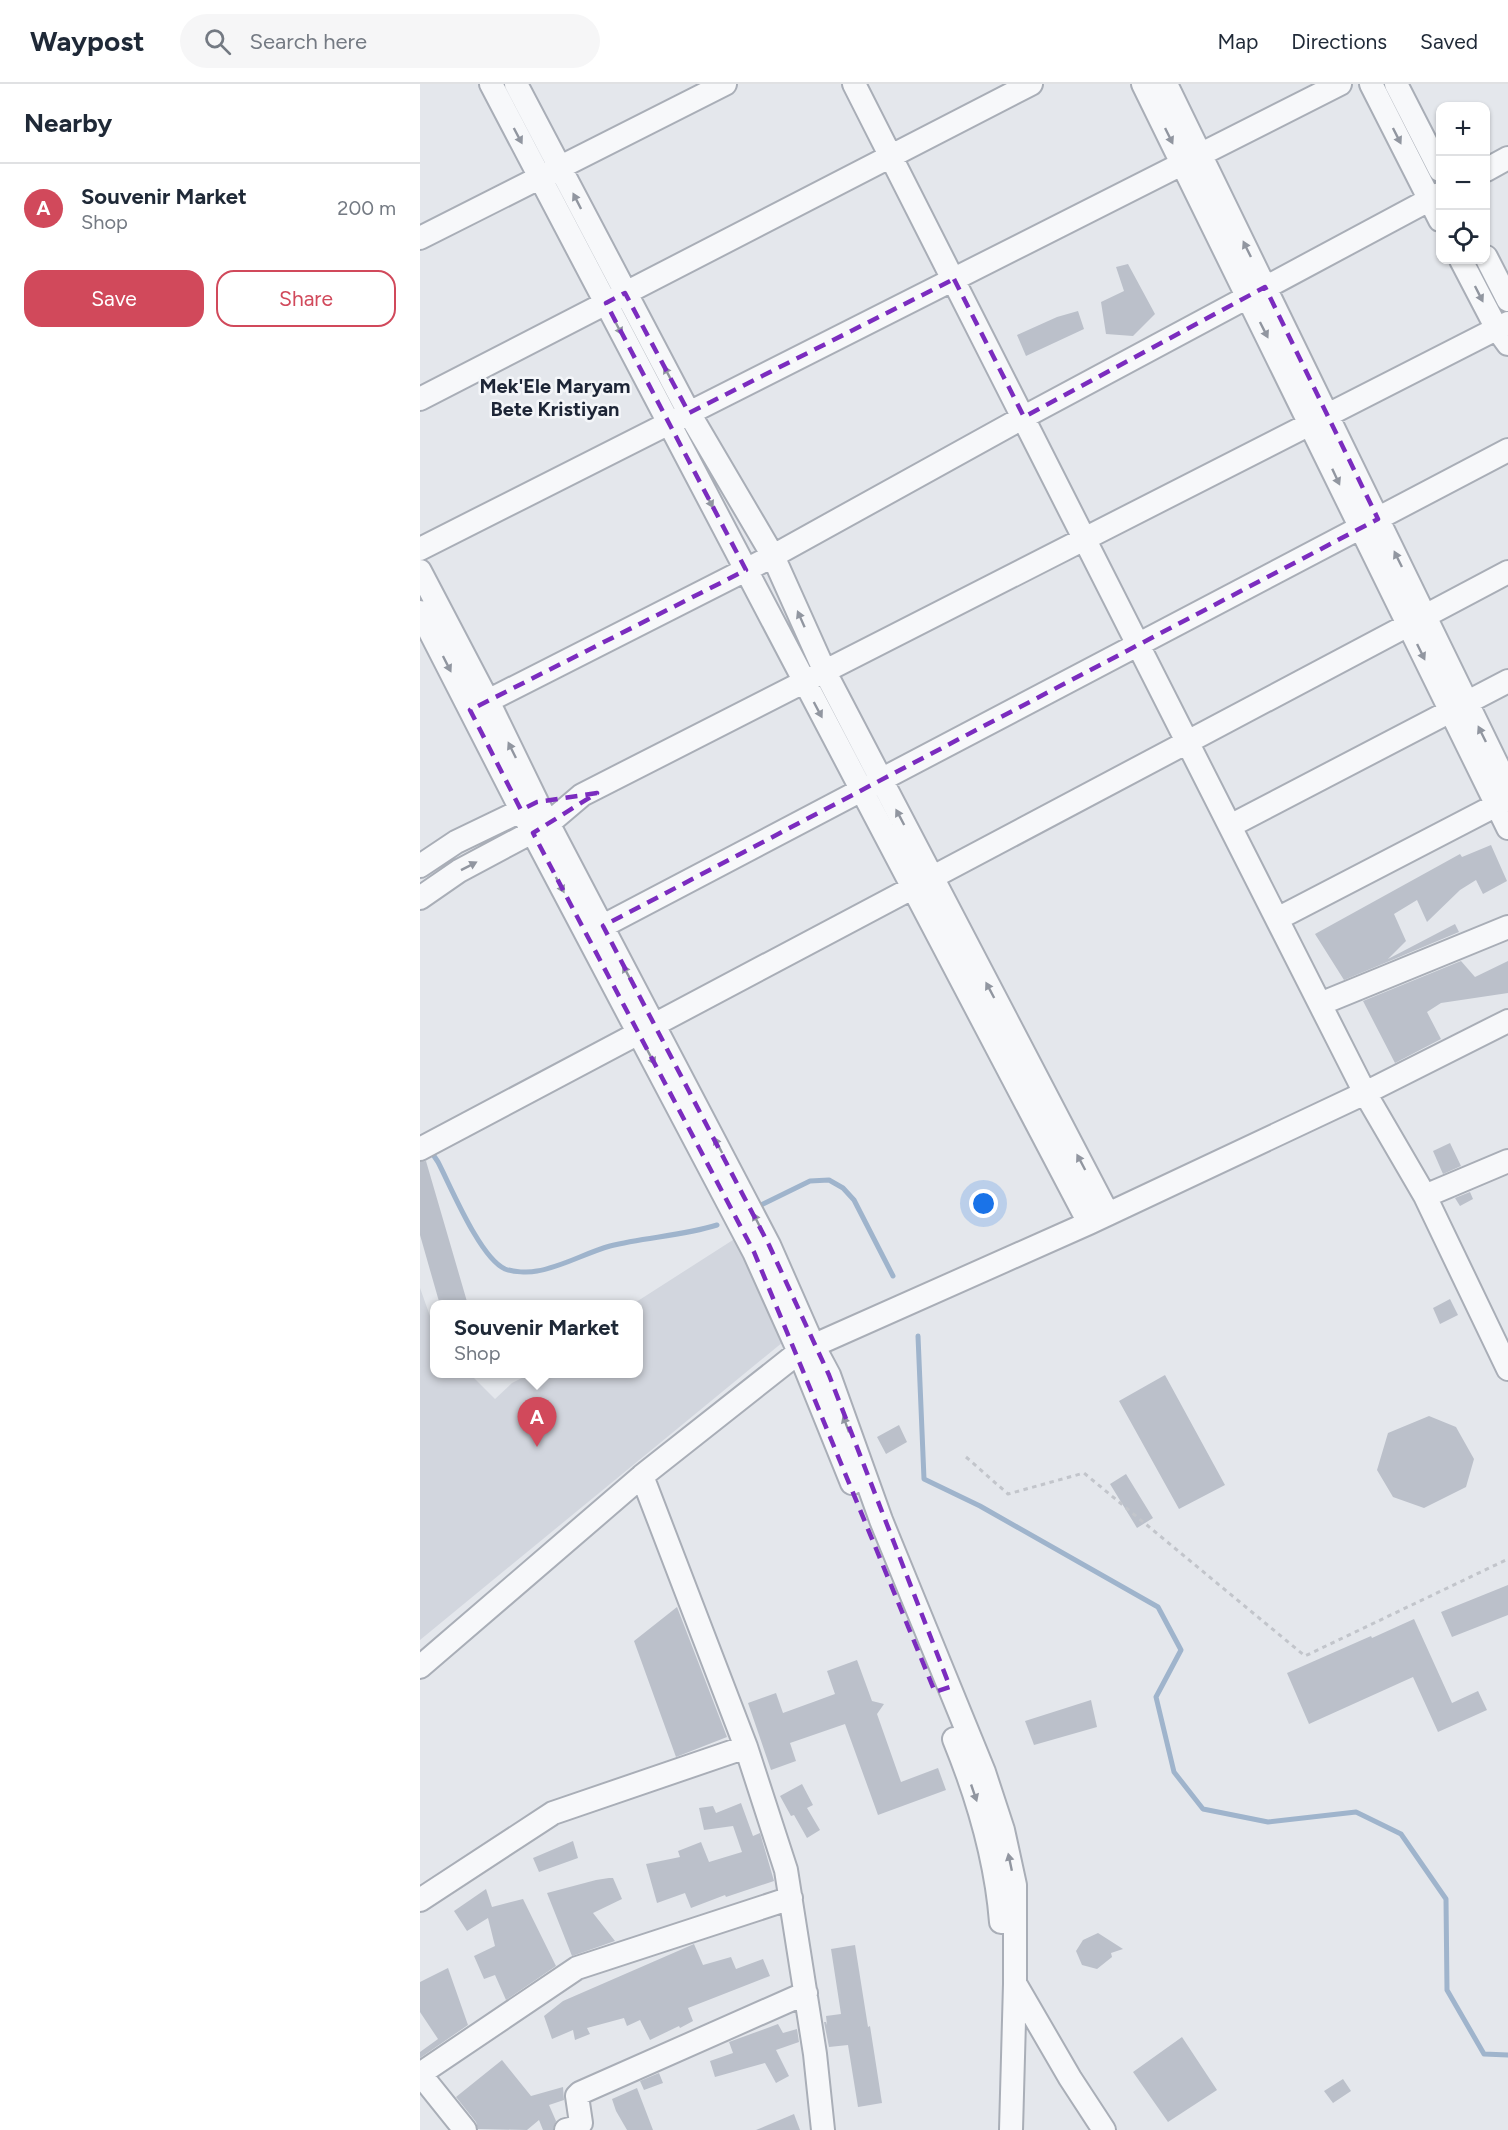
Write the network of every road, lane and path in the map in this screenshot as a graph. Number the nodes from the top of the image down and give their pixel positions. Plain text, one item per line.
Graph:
1 (491, 84) edge
2 (516, 84) edge
3 (725, 84) edge
4 (854, 84) edge
5 (1031, 84) edge
6 (1143, 84) edge
7 (1166, 84) edge
8 (1340, 84) edge
9 (1371, 84) edge
10 (1396, 84) edge
11 (891, 156) junction
12 (1508, 158) edge
13 (1191, 159) junction
14 (1436, 162) edge
15 (1490, 167) edge
16 (550, 173) junction
17 (1435, 196) edge
18 (420, 238) edge
19 (1463, 264) edge
20 (1489, 264) edge
21 (954, 279) junction
22 (1256, 292) junction
23 (616, 298) junction
24 (1508, 300) edge
25 (1504, 332) edge
26 (420, 399) edge
27 (1024, 417) junction
28 (679, 418) junction
29 (1319, 420) junction
30 (1508, 450) edge
31 (1370, 523) junction
32 (1086, 539) junction
33 (420, 549) edge
34 (773, 556) junction
35 (746, 570) junction
36 (420, 571) edge
37 (1508, 572) edge
38 (420, 612) edge
39 (1417, 620) junction
40 (1139, 645) junction
41 (825, 672) junction
42 (1508, 681) edge
43 (804, 683) junction
44 (479, 706) junction
45 (1458, 707) junction
46 (1188, 741) junction
47 (871, 785) junction
48 (582, 795) junction
49 (1504, 797) edge
50 (529, 806) junction
51 (1230, 826) junction
52 (541, 828) junction
53 (1508, 828) edge
54 (420, 866) edge
55 (922, 883) junction
56 (420, 898) edge
57 (1277, 919) junction
58 (603, 926) junction
59 (1508, 927) edge
60 (1320, 1004) junction
61 (1508, 1021) edge
62 (646, 1029) junction
63 (1365, 1093) junction
64 (420, 1149) edge
65 (1508, 1161) edge
66 (1425, 1196) junction
67 (1098, 1219) junction
68 (806, 1348) junction
69 (1508, 1369) edge
70 (966, 1457) dead end
71 (642, 1476) junction
72 (1508, 1559) edge
73 (420, 1666) edge
74 (943, 1689) junction
75 (746, 1748) junction
76 (791, 1898) junction
77 (420, 1900) edge
78 (1015, 1984) junction
79 (806, 1994) junction
80 (420, 2074) edge
81 (465, 2130) edge
82 (566, 2130) edge
83 (824, 2130) edge
84 (996, 2130) edge
85 (1011, 2130) edge
86 (1104, 2130) edge

1 -> 16 street
2 - 16 street
3 - 16 street
4 - 11 street
5 - 11 street
6 -> 13 street
7 - 13 street
8 - 13 street
9 -> 17 street
10 - 14 street
11 - 21 street
11 - 23 street
12 - 15 street
13 - 21 street
13 - 22 street
16 - 18 street
16 - 23 street
17 - 22 street
19 -> 25 street
20 - 24 street
21 - 27 street
21 - 28 street
22 - 27 street
22 - 29 street
23 - 26 street
23 - 28 street
25 - 29 street
27 - 32 street
27 - 34 street
28 - 33 street
28 - 34 street
28 -> 35 street
29 - 31 street
29 - 32 street
30 - 31 street
31 - 39 street
31 - 40 street
32 - 40 street
32 - 41 street
34 - 35 street
41 -> 34 street
35 - 43 street
35 - 44 street
36 - 44 street
37 - 39 street
38 -> 44 street
39 - 45 street
39 - 46 street
40 - 46 street
40 - 47 street
41 - 43 street
41 - 47 street
42 - 45 street
43 -> 47 street
43 - 48 street
44 - 50 street
45 - 49 street
45 - 51 street
46 - 51 street
46 - 55 street
47 - 55 street
47 - 58 street
48 - 50 street
48 - 52 street
49 - 53 street
49 - 57 street
50 - 52 street
50 - 54 street
51 - 57 street
56 -> 52 street
52 - 58 street
52 -> 62 street
55 - 62 street
55 - 67 street
57 - 60 street
62 -> 58 street
59 - 60 street
60 - 63 street
61 - 63 street
62 - 64 street
62 - 68 street
63 - 66 street
63 - 67 street
65 - 66 street
66 - 69 street
67 - 68 street
68 - 71 street
68 - 74 street
70 - 72 path
71 - 73 street
71 - 75 street
78 -> 74 street
74 -> 84 street
75 - 76 street
75 - 77 street
76 - 79 street
76 - 80 street
78 - 85 street
78 - 86 street
79 - 82 street
79 - 83 street
80 - 81 street

